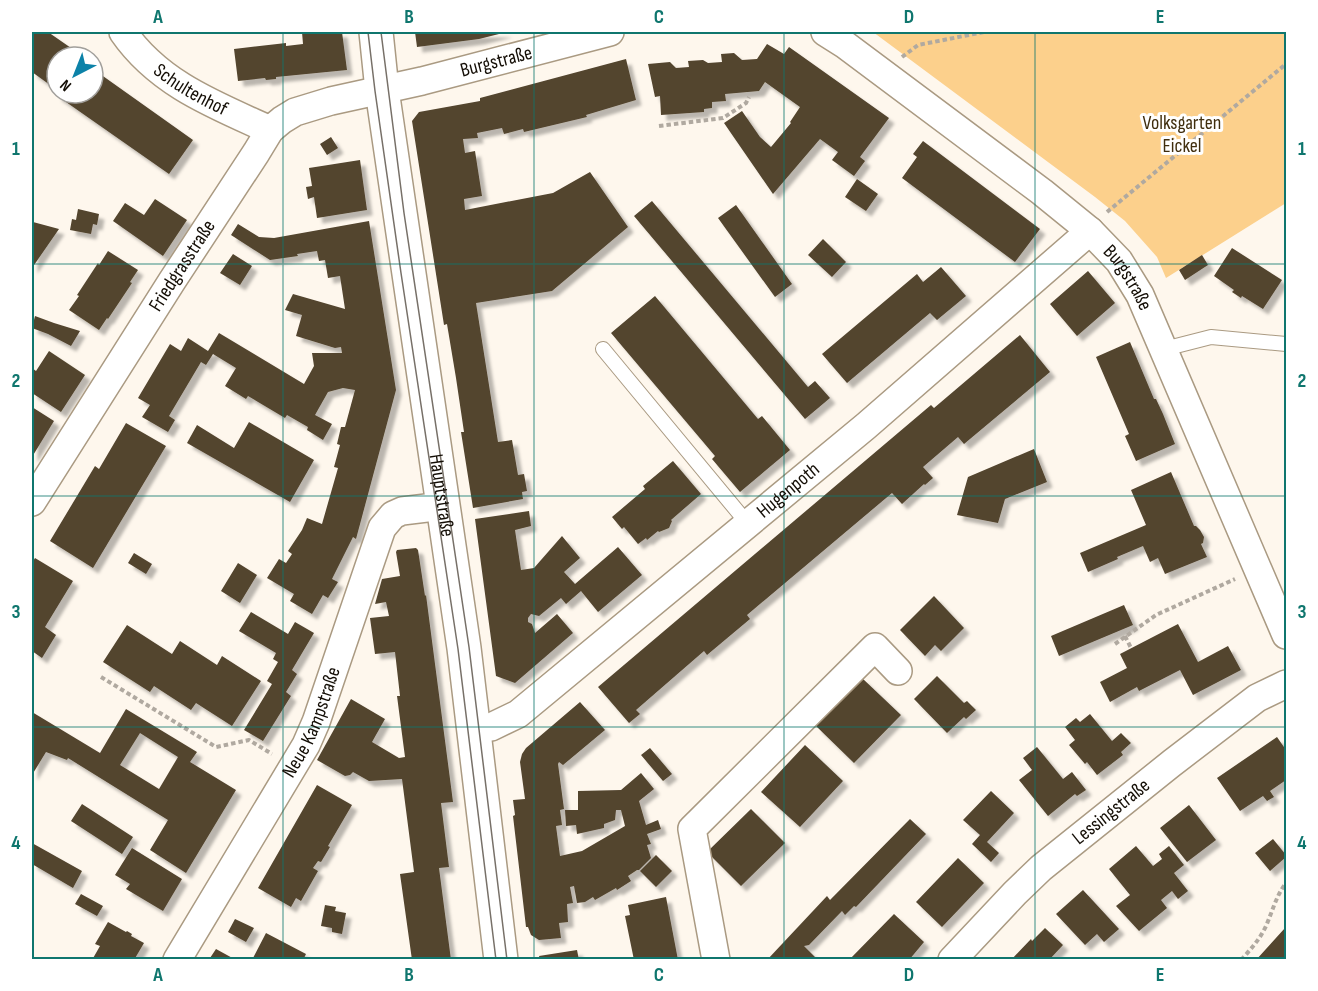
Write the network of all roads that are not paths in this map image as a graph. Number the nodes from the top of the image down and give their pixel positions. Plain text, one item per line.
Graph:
1 (123, 32) edge
2 (376, 32) edge
3 (610, 32) edge
4 (825, 32) edge
5 (382, 90) junction
6 (270, 130) junction
7 (1090, 231) junction
8 (1287, 345) edge
9 (603, 349) dead end
10 (1164, 349) junction
11 (32, 502) edge
12 (443, 506) junction
13 (748, 524) junction
14 (1287, 635) edge
15 (898, 670) dead end
16 (1287, 684) edge
17 (473, 729) junction
18 (177, 960) edge
19 (501, 960) edge
20 (716, 960) edge
21 (952, 960) edge

1 - 6 street, Schultenhof
2 - 5 street, Hauptstraße
3 - 5 street, Burgstraße
4 - 7 street, Burgstraße
5 - 6 street, Friedgrasstraße
5 - 12 street, Hauptstraße
6 - 11 street, Friedgrasstraße
7 - 10 street, Burgstraße
7 - 13 street, Hugenpoth
8 - 10 lane
9 - 13 lane
10 - 14 street, Burgstraße
12 - 17 street, Hauptstraße
12 - 18 street, Neue Kampstraße
13 - 17 street, Hugenpoth
15 - 20 street
16 - 21 street, Lessingstraße
17 - 19 street, Hauptstraße

